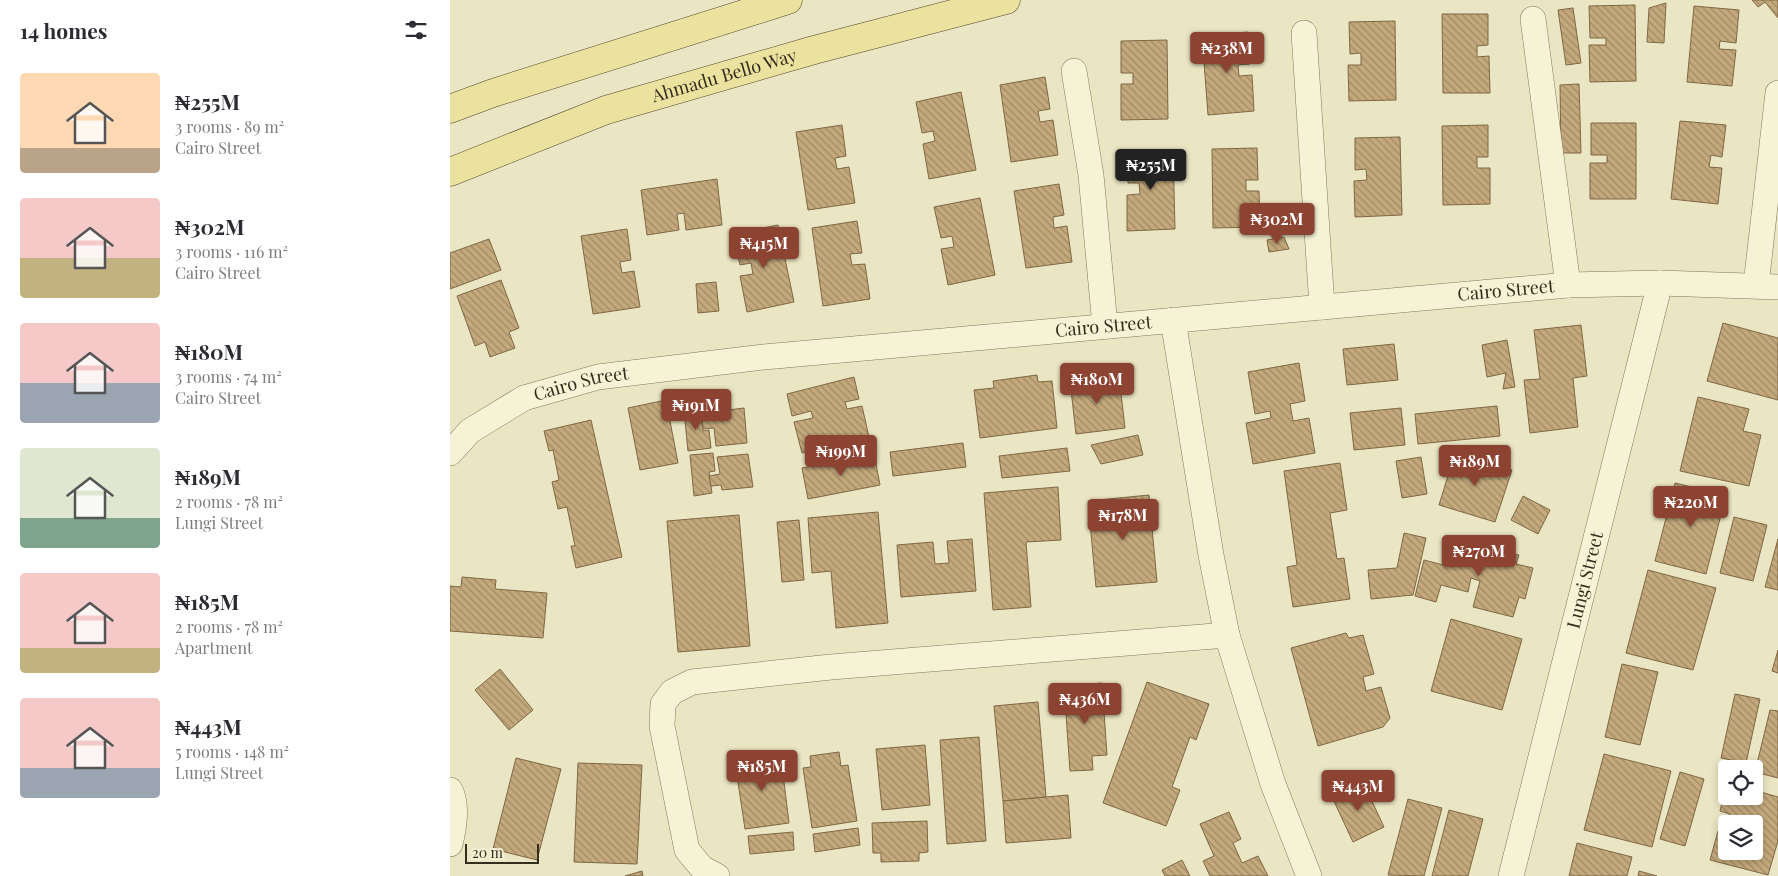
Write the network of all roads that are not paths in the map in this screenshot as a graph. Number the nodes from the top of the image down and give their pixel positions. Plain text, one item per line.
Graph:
1 (788, 0) edge
2 (1006, 0) edge
3 (1533, 19) dead end
4 (1304, 33) dead end
5 (1074, 71) dead end
6 (1778, 93) edge
7 (450, 109) edge
8 (450, 172) edge
9 (1660, 284) junction
10 (1568, 286) junction
11 (1767, 286) edge
12 (1322, 306) junction
13 (1173, 320) junction
14 (1105, 326) junction
15 (450, 453) edge
16 (1227, 635) junction
17 (450, 790) edge
18 (450, 844) edge
19 (717, 876) edge
20 (1309, 876) edge
21 (1511, 876) edge

1 - 7 main road
2 - 8 main road, Ahmadu Bello Way
3 - 10 street
4 - 12 street
5 - 14 street
6 - 11 street
9 - 10 street, Cairo Street
9 - 11 street, Cairo Street
9 - 21 street, Lungi Street
10 - 12 street, Cairo Street
12 - 13 street, Cairo Street
13 - 14 street, Cairo Street
13 - 16 street
14 - 15 street, Cairo Street
16 - 19 street
16 - 20 street
17 - 18 street

